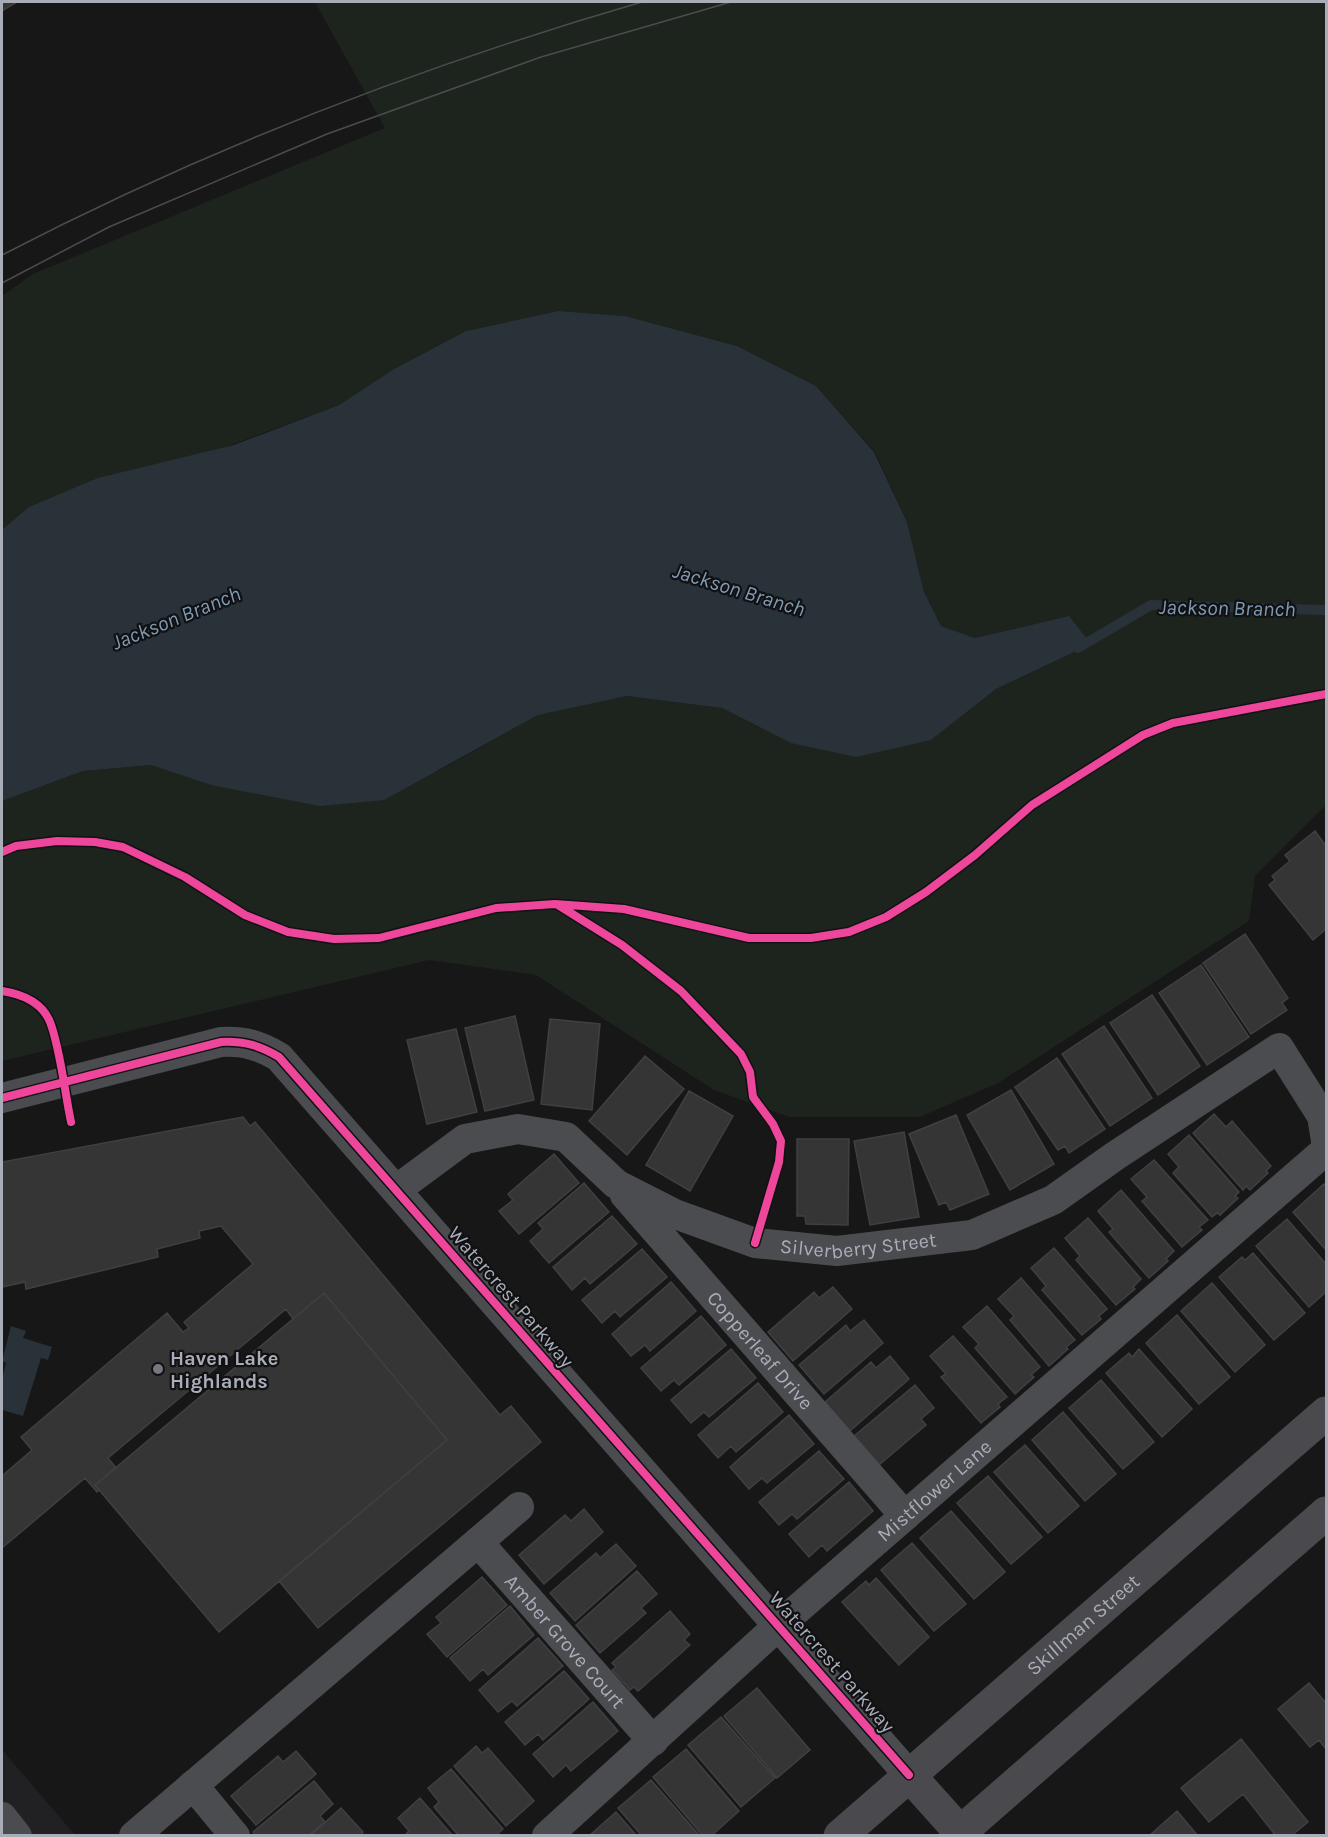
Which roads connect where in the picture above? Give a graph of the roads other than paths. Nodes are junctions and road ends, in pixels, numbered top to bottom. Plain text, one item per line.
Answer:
1 (2, 1098) edge
2 (1326, 1142) edge
3 (1326, 1150) edge
4 (616, 1184) junction
5 (396, 1190) junction
6 (1326, 1413) edge
7 (519, 1507) dead end
8 (1326, 1514) edge
9 (905, 1516) junction
10 (478, 1542) junction
11 (778, 1626) junction
12 (652, 1741) junction
13 (909, 1775) junction
14 (193, 1785) junction
15 (2, 1817) edge
16 (958, 1834) edge
17 (17, 1836) edge
18 (134, 1836) edge
19 (235, 1836) edge
20 (547, 1836) edge
21 (840, 1836) edge

1 - 5 street, Watercrest Parkway
2 - 4 street, Silverberry Street
3 - 9 street, Mistflower Lane
4 - 5 street, Silverberry Street
4 - 9 street, Copperleaf Drive
5 - 11 street, Watercrest Parkway
6 - 13 main road, Skillman Street
7 - 10 street
8 - 16 main road
9 - 11 street, Mistflower Lane
10 - 12 street, Amber Grove Court
10 - 14 street
11 - 12 street, Mistflower Lane
11 - 13 street, Watercrest Parkway
12 - 20 street, Mistflower Lane
13 - 16 main road
13 - 21 main road, Skillman Street
14 - 18 street
14 - 19 street
15 - 17 street

